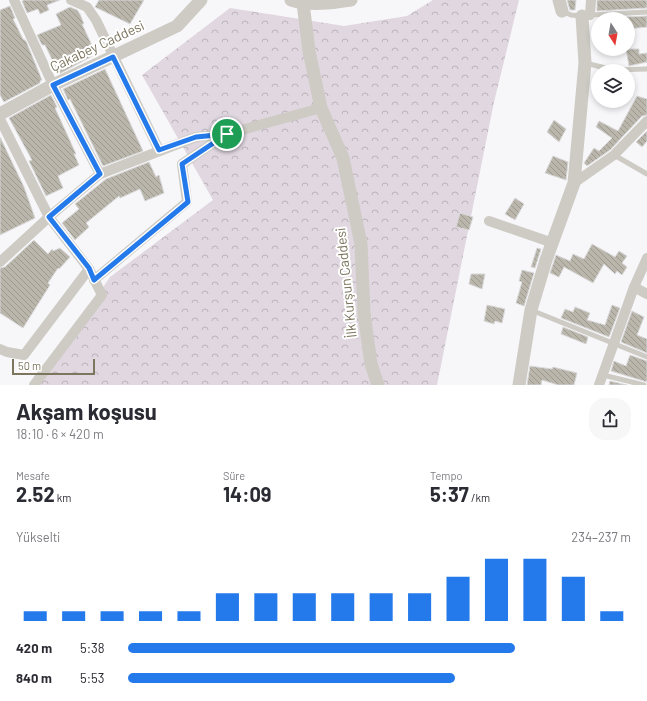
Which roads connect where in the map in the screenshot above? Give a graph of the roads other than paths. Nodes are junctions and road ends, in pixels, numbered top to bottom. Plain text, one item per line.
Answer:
1 (14, 0) edge
2 (71, 0) edge
3 (201, 0) edge
4 (351, 0) edge
5 (591, 0) edge
6 (299, 1) edge
7 (560, 6) edge
8 (647, 12) edge
9 (586, 16) junction
10 (113, 57) junction
11 (585, 63) junction
12 (647, 69) edge
13 (53, 85) junction
14 (321, 108) junction
15 (0, 114) edge
16 (0, 119) edge
17 (647, 121) edge
18 (227, 134) junction
19 (159, 150) junction
20 (614, 155) junction
21 (100, 174) junction
22 (647, 174) edge
23 (574, 183) junction
24 (49, 217) junction
25 (489, 221) dead end
26 (553, 243) junction
27 (647, 258) edge
28 (1, 260) edge
29 (89, 268) junction
30 (94, 280) junction
31 (634, 287) junction
32 (647, 294) edge
33 (531, 310) junction
34 (613, 345) junction
35 (0, 349) edge
36 (647, 357) edge
37 (601, 380) edge
38 (34, 385) edge
39 (378, 385) edge
40 (519, 385) edge
41 (644, 385) edge

1 - 13 street
2 - 10 street
3 - 10 street, Çakabey Caddesi
4 - 6 street
5 - 9 street
6 - 14 street, İlk Kurşun Caddesi
7 - 9 lane
8 - 9 lane
9 - 11 street
10 - 13 street, Çakabey Caddesi
10 - 19 street
11 - 12 lane
11 - 23 street
13 - 15 street, Çakabey Caddesi
13 - 21 street
14 - 18 street
14 - 39 street, İlk Kurşun Caddesi
16 - 24 street
17 - 20 street
18 - 19 street
18 - 30 street
19 - 21 street
20 - 22 lane
20 - 23 street
21 - 24 street
23 - 26 street
24 - 28 street
24 - 29 street
25 - 26 street
26 - 33 street
27 - 31 street
29 - 30 street
29 - 35 street
30 - 38 street
31 - 32 street
31 - 34 street
33 - 34 lane
33 - 40 street
34 - 36 lane
34 - 37 street
37 - 41 lane

